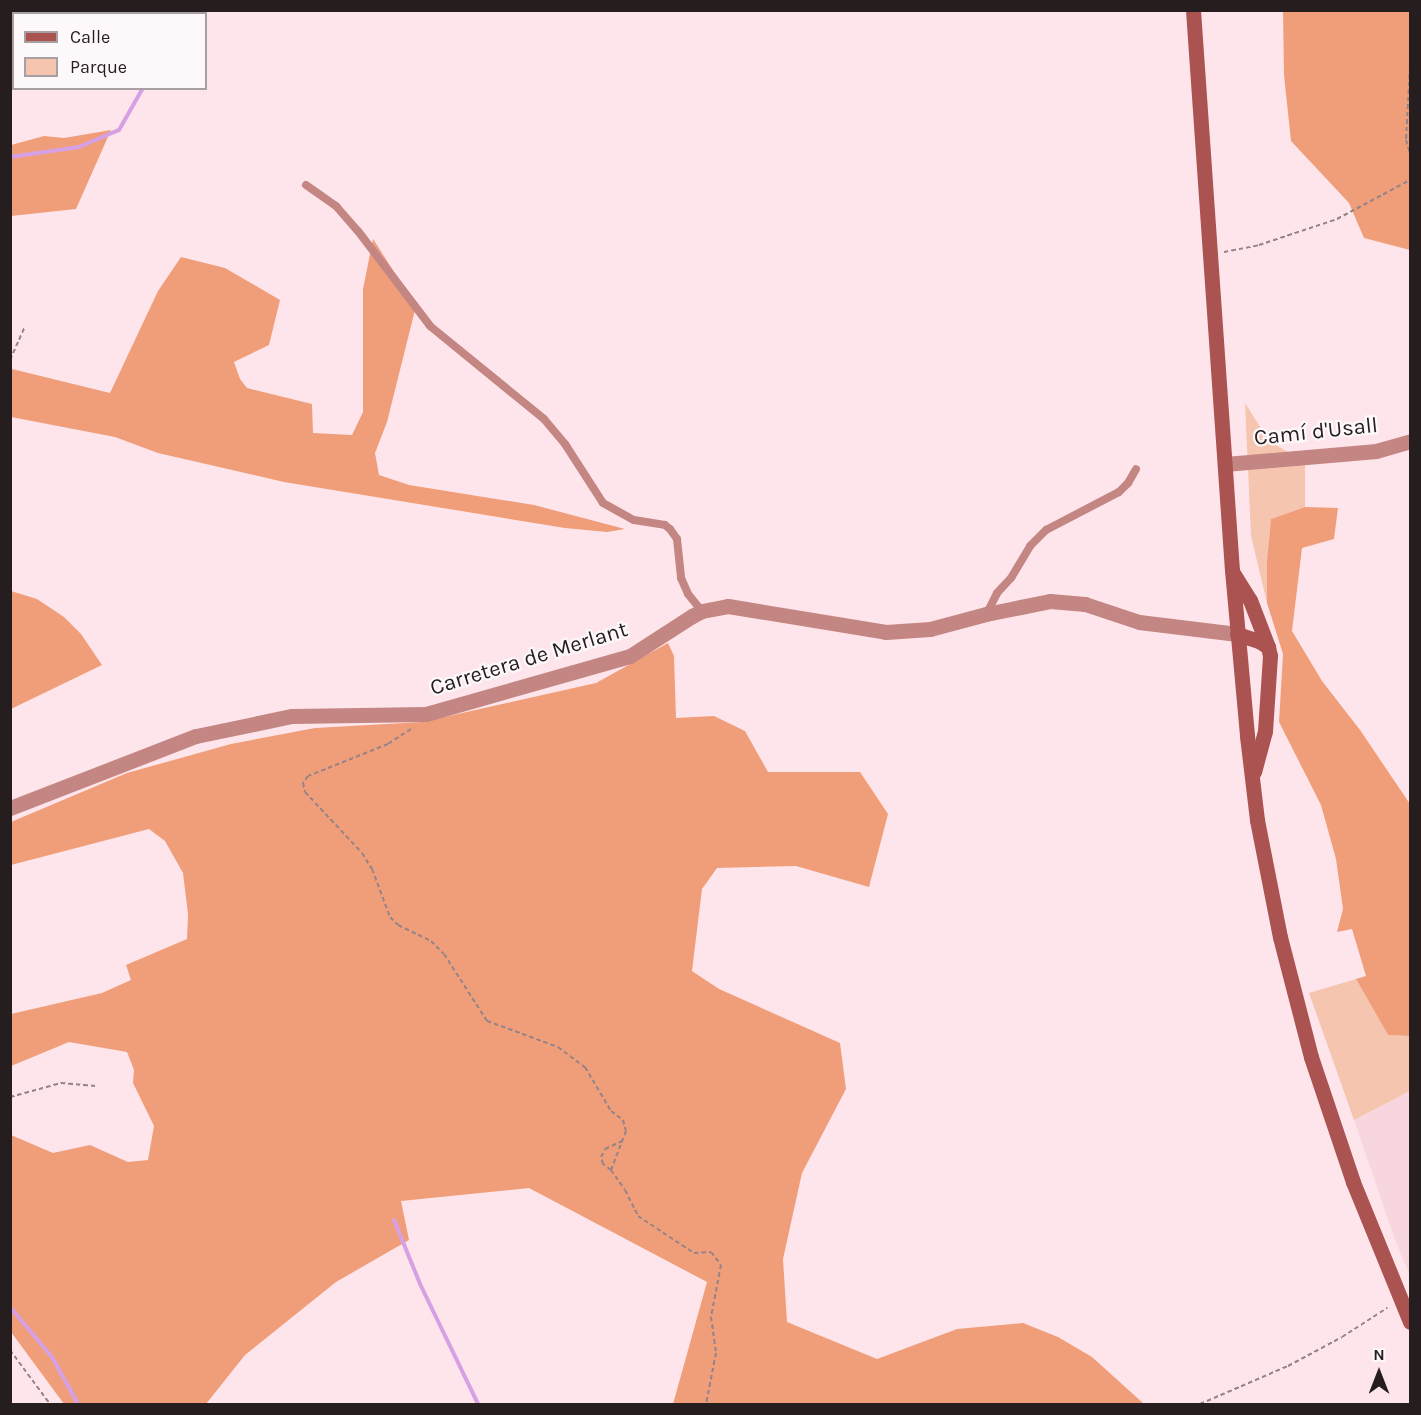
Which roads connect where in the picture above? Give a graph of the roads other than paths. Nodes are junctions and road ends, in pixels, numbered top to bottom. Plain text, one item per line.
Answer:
1 (1193, 10) edge
2 (306, 185) dead end
3 (1410, 441) edge
4 (1225, 464) junction
5 (1136, 469) dead end
6 (1232, 570) junction
7 (702, 611) junction
8 (986, 614) junction
9 (1237, 634) junction
10 (1268, 647) junction
11 (1252, 781) junction
12 (10, 808) edge
13 (1410, 1322) edge

1 - 4 main road
2 - 7 lane
3 - 4 street, Camí d'Usall
4 - 6 main road
5 - 8 lane
6 - 9 main road
6 - 10 main road
7 - 8 street, Carretera de Merlant
7 - 12 street, Carretera de Merlant
8 - 9 street, Carretera de Merlant
9 - 10 main road
9 - 11 main road
10 - 11 main road
11 - 13 main road

